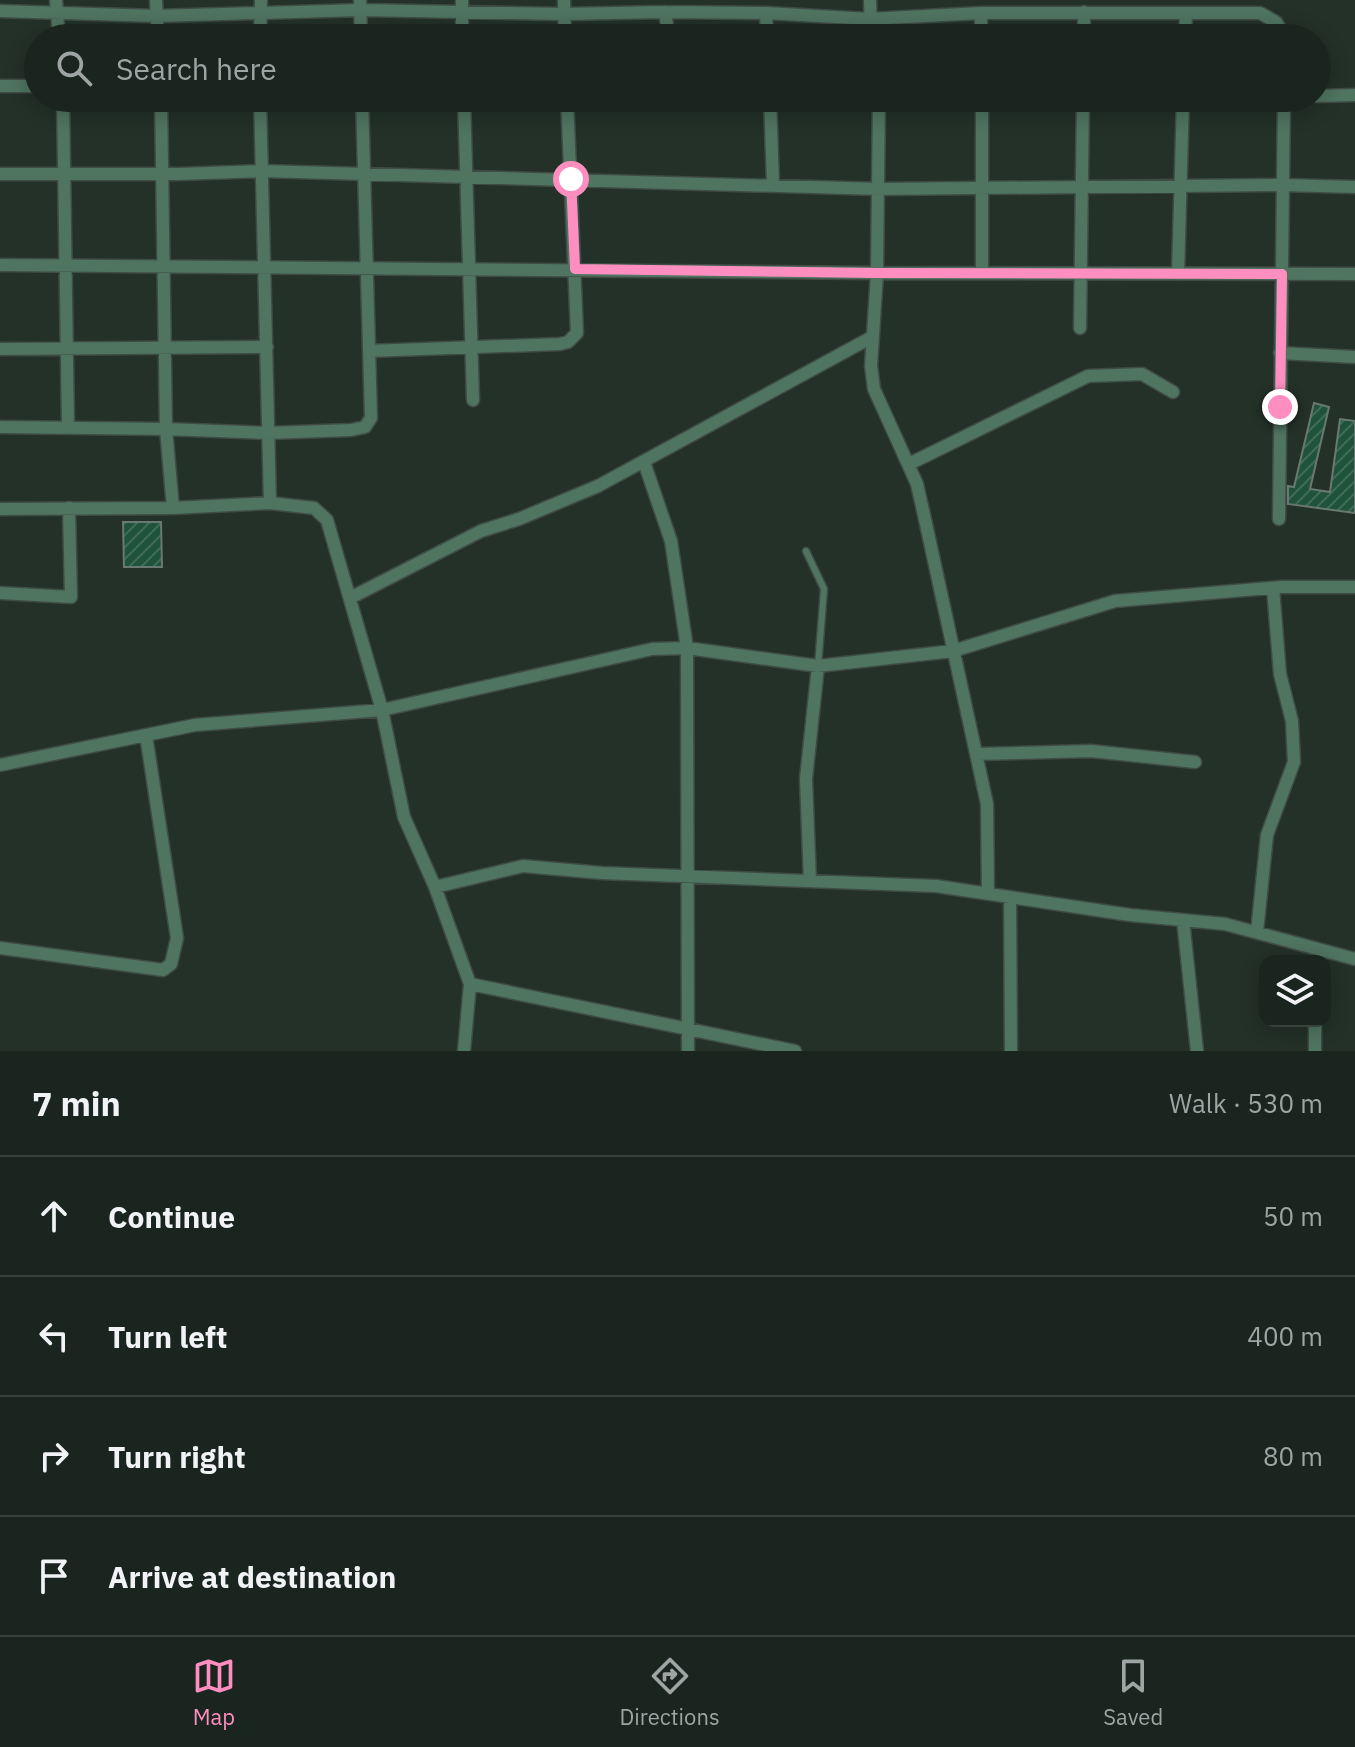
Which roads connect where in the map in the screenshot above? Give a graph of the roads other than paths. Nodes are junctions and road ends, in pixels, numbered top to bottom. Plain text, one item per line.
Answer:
1 (156, 0) edge
2 (870, 0) edge
3 (360, 5) edge
4 (57, 6) edge
5 (462, 6) edge
6 (261, 7) edge
7 (564, 7) edge
8 (0, 11) edge
9 (665, 12) junction
10 (1084, 12) junction
11 (766, 13) junction
12 (981, 13) junction
13 (1186, 14) junction
14 (157, 16) junction
15 (869, 19) junction
16 (157, 24) edge
17 (667, 24) edge
18 (766, 24) edge
19 (870, 24) edge
20 (981, 24) edge
21 (1084, 24) edge
22 (1186, 24) edge
23 (1277, 24) edge
24 (0, 86) edge
25 (24, 86) edge
26 (1355, 95) edge
27 (1331, 96) edge
28 (63, 112) edge
29 (161, 112) edge
30 (260, 112) edge
31 (362, 112) edge
32 (464, 112) edge
33 (568, 112) edge
34 (770, 112) edge
35 (879, 112) edge
36 (982, 112) edge
37 (1083, 112) edge
38 (1183, 112) edge
39 (1284, 112) edge
40 (262, 171) junction
41 (0, 174) edge
42 (64, 174) junction
43 (162, 174) junction
44 (363, 174) junction
45 (465, 177) junction
46 (571, 179) junction
47 (773, 184) junction
48 (1282, 185) junction
49 (984, 186) junction
50 (1082, 186) junction
51 (1181, 186) junction
52 (1355, 187) edge
53 (879, 189) junction
54 (0, 265) edge
55 (66, 265) junction
56 (164, 266) junction
57 (265, 267) junction
58 (367, 268) junction
59 (467, 268) junction
60 (575, 269) junction
61 (877, 273) junction
62 (982, 273) junction
63 (1081, 274) junction
64 (1178, 274) junction
65 (1282, 274) junction
66 (1355, 274) edge
67 (1080, 328) dead end
68 (872, 337) junction
69 (267, 347) junction
70 (67, 348) junction
71 (165, 348) junction
72 (0, 349) edge
73 (471, 349) junction
74 (369, 351) junction
75 (1280, 353) junction
76 (1355, 357) edge
77 (1173, 392) dead end
78 (473, 400) dead end
79 (68, 426) junction
80 (0, 427) edge
81 (166, 429) junction
82 (268, 433) junction
83 (644, 462) junction
84 (909, 464) junction
85 (270, 503) junction
86 (69, 508) junction
87 (173, 508) junction
88 (0, 509) edge
89 (1279, 519) dead end
90 (806, 551) dead end
91 (1355, 587) edge
92 (1273, 588) junction
93 (0, 593) edge
94 (350, 598) junction
95 (687, 648) junction
96 (953, 651) junction
97 (818, 666) junction
98 (382, 710) junction
99 (146, 735) junction
100 (977, 754) junction
101 (1195, 762) dead end
102 (0, 765) edge
103 (689, 876) junction
104 (810, 881) junction
105 (435, 887) junction
106 (988, 894) junction
107 (1010, 897) junction
108 (1183, 920) junction
109 (1257, 932) junction
110 (1314, 947) junction
111 (0, 948) edge
112 (1315, 955) edge
113 (1355, 959) edge
114 (470, 984) junction
115 (1315, 1027) edge
116 (689, 1029) junction
117 (464, 1051) edge
118 (688, 1051) edge
119 (795, 1051) edge
120 (1011, 1051) edge
121 (1197, 1051) edge
122 (1315, 1051) edge

1 - 14 street
2 - 15 street
3 - 5 street
3 - 6 street
4 - 8 street
4 - 14 street
5 - 7 street
6 - 14 street
7 - 9 street
9 - 11 street
9 - 17 street
10 - 12 street
10 - 13 street
10 - 21 street
11 - 15 street
11 - 18 street
12 - 15 street
12 - 20 street
13 - 22 street
13 - 23 street
14 - 16 street
15 - 19 street
24 - 25 street
26 - 27 street
28 - 42 street
29 - 43 street
30 - 40 street
31 - 44 street
32 - 45 street
33 - 46 street
34 - 47 street
35 - 53 street
36 - 49 street
37 - 50 street
38 - 51 street
39 - 48 street
40 - 43 street
40 - 44 street
40 - 57 street
41 - 42 street
42 - 43 street
42 - 55 street
43 - 56 street
44 - 45 street
44 - 58 street
45 - 46 street
45 - 59 street
46 - 47 street
46 - 60 street
47 - 53 street
48 - 51 street
48 - 52 street
48 - 65 street
49 - 50 street
49 - 53 street
49 - 62 street
50 - 51 street
50 - 63 street
51 - 64 street
53 - 61 street
54 - 55 street
55 - 56 street
55 - 70 street
56 - 57 street
56 - 71 street
57 - 58 street
57 - 69 street
58 - 59 street
58 - 74 street
59 - 60 street
59 - 73 street
60 - 61 street
60 - 73 street
61 - 62 street
61 - 68 street
62 - 63 street
63 - 64 street
63 - 67 street
64 - 65 street
65 - 66 street
65 - 75 street
68 - 83 street
68 - 84 street
69 - 71 street
69 - 82 street
70 - 71 street
70 - 72 street
70 - 79 street
71 - 81 street
73 - 74 street
73 - 78 street
74 - 82 street
75 - 76 street
75 - 89 street
77 - 84 street
79 - 80 street
79 - 81 street
81 - 82 street
81 - 87 street
82 - 85 street
83 - 94 street
83 - 95 street
84 - 96 street
85 - 87 street
85 - 94 street
86 - 87 street
86 - 88 street
86 - 93 street
90 - 97 lane
91 - 92 street
92 - 96 street
92 - 109 street
94 - 98 street
95 - 97 street
95 - 98 street
95 - 103 street
96 - 97 street
96 - 100 street
97 - 104 street
98 - 99 street
98 - 105 street
99 - 102 street
99 - 111 street
100 - 101 street
100 - 106 street
103 - 104 street
103 - 105 street
103 - 116 street
104 - 106 street
105 - 114 street
106 - 107 street
107 - 108 street
107 - 120 street
108 - 109 street
108 - 121 street
109 - 110 street
110 - 112 street
110 - 113 street
114 - 116 street
114 - 117 street
115 - 122 street
116 - 118 street
116 - 119 street

